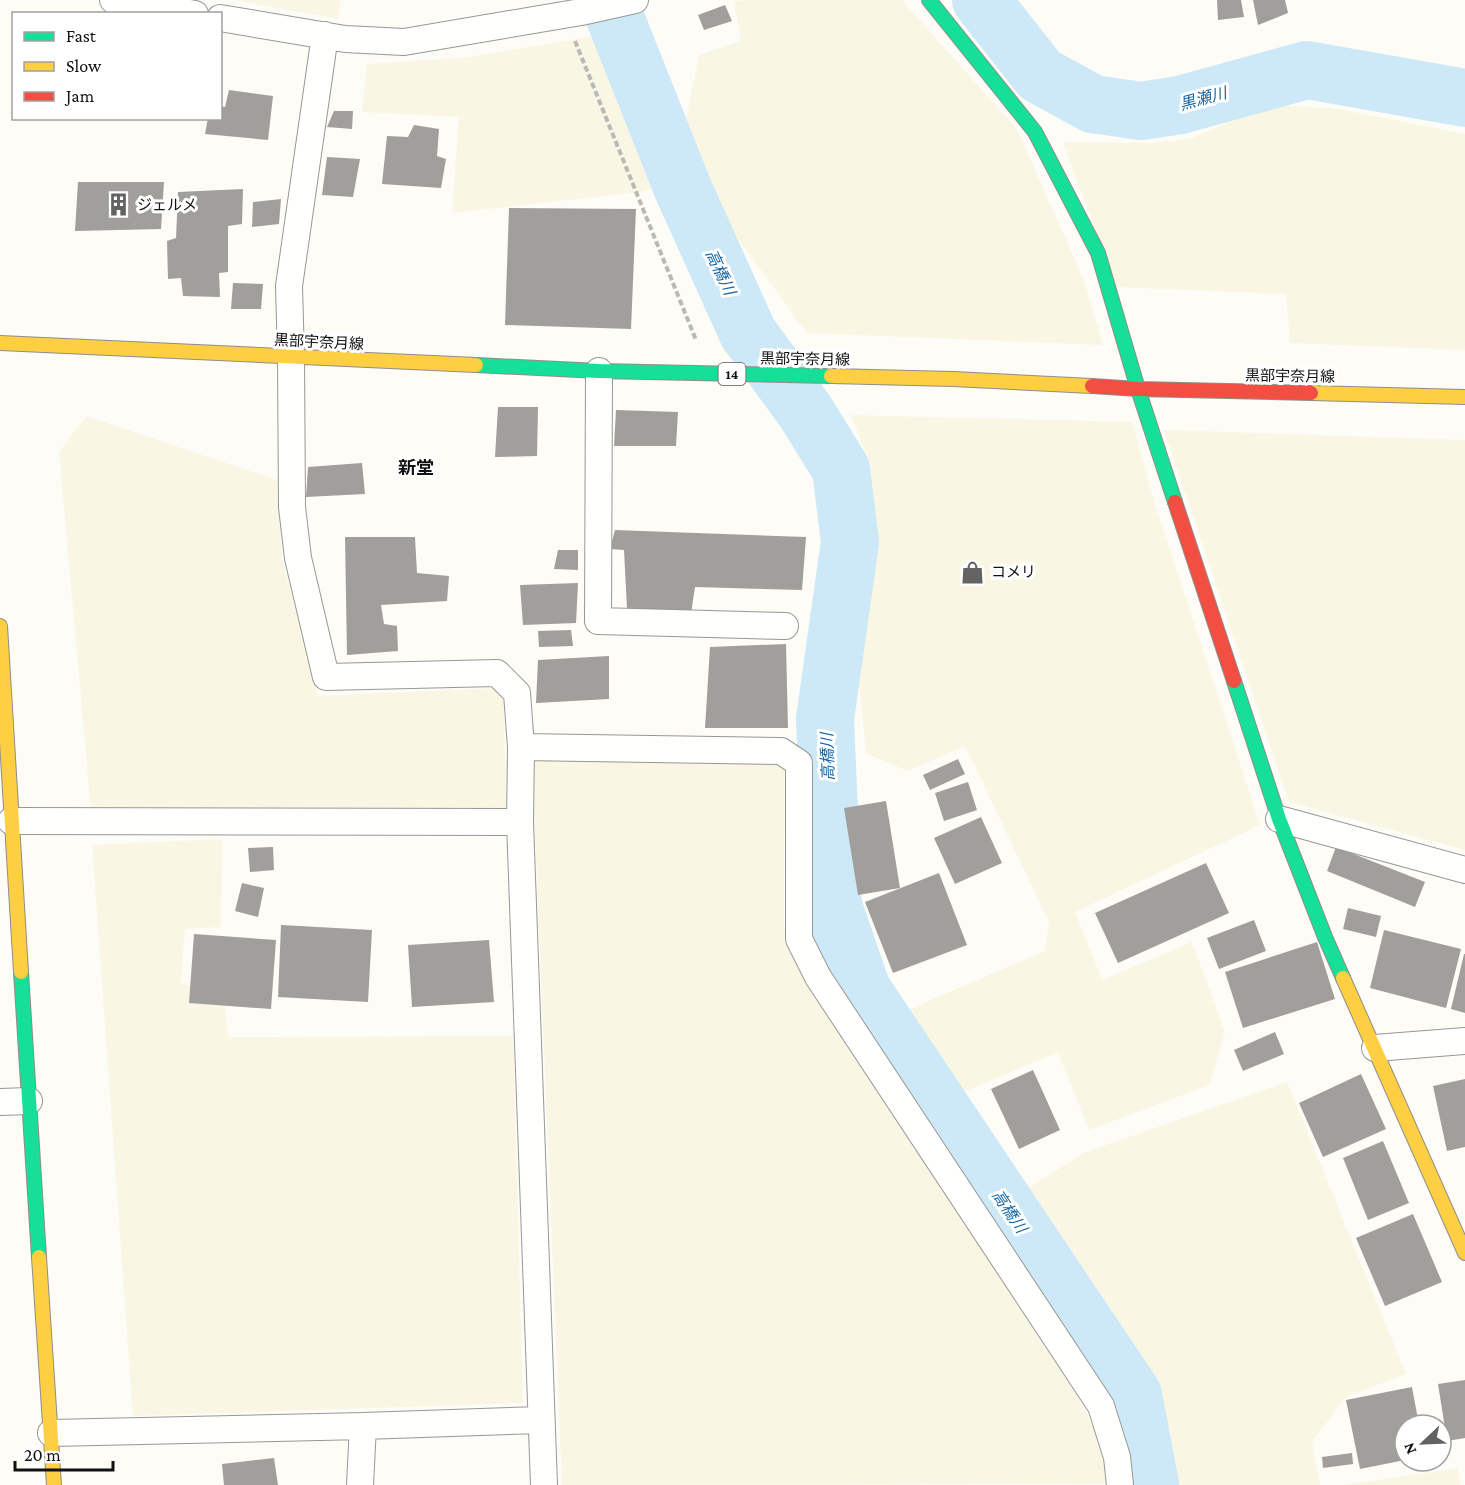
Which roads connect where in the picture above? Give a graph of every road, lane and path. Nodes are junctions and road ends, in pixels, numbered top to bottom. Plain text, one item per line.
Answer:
1 (112, 0) edge
2 (634, 0) edge
3 (929, 0) edge
4 (183, 12) edge
5 (573, 14) junction
6 (222, 18) edge
7 (325, 35) junction
8 (0, 343) edge
9 (291, 357) junction
10 (599, 371) junction
11 (710, 374) junction
12 (1138, 388) junction
13 (1465, 397) edge
14 (0, 626) edge
15 (786, 626) dead end
16 (521, 747) junction
17 (1279, 819) junction
18 (11, 821) junction
19 (520, 822) junction
20 (1465, 870) edge
21 (1465, 1041) edge
22 (1375, 1048) junction
23 (29, 1101) junction
24 (0, 1102) edge
25 (1465, 1253) edge
26 (542, 1420) junction
27 (363, 1426) junction
28 (51, 1433) junction
29 (54, 1485) edge
30 (360, 1485) edge
31 (544, 1485) edge
32 (1120, 1485) edge

1 - 4 street
2 - 5 street
3 - 12 street
5 - 7 street
5 - 11 path
6 - 7 street
7 - 9 street
8 - 9 street, 黒部宇奈月線 / 14
9 - 10 street, 黒部宇奈月線 / 14
9 - 16 street
10 - 11 street, 黒部宇奈月線 / 14
10 - 15 street
11 - 12 street, 黒部宇奈月線 / 14
12 - 13 street, 黒部宇奈月線 / 14
12 - 17 street
14 - 18 street
16 - 19 street
16 - 32 street
17 - 20 street
17 - 22 street
18 - 19 street
18 - 23 street
19 - 26 street
21 - 22 street
22 - 25 street
23 - 24 street
23 - 28 street
26 - 27 street
26 - 31 street
27 - 28 street
27 - 30 street
28 - 29 street

